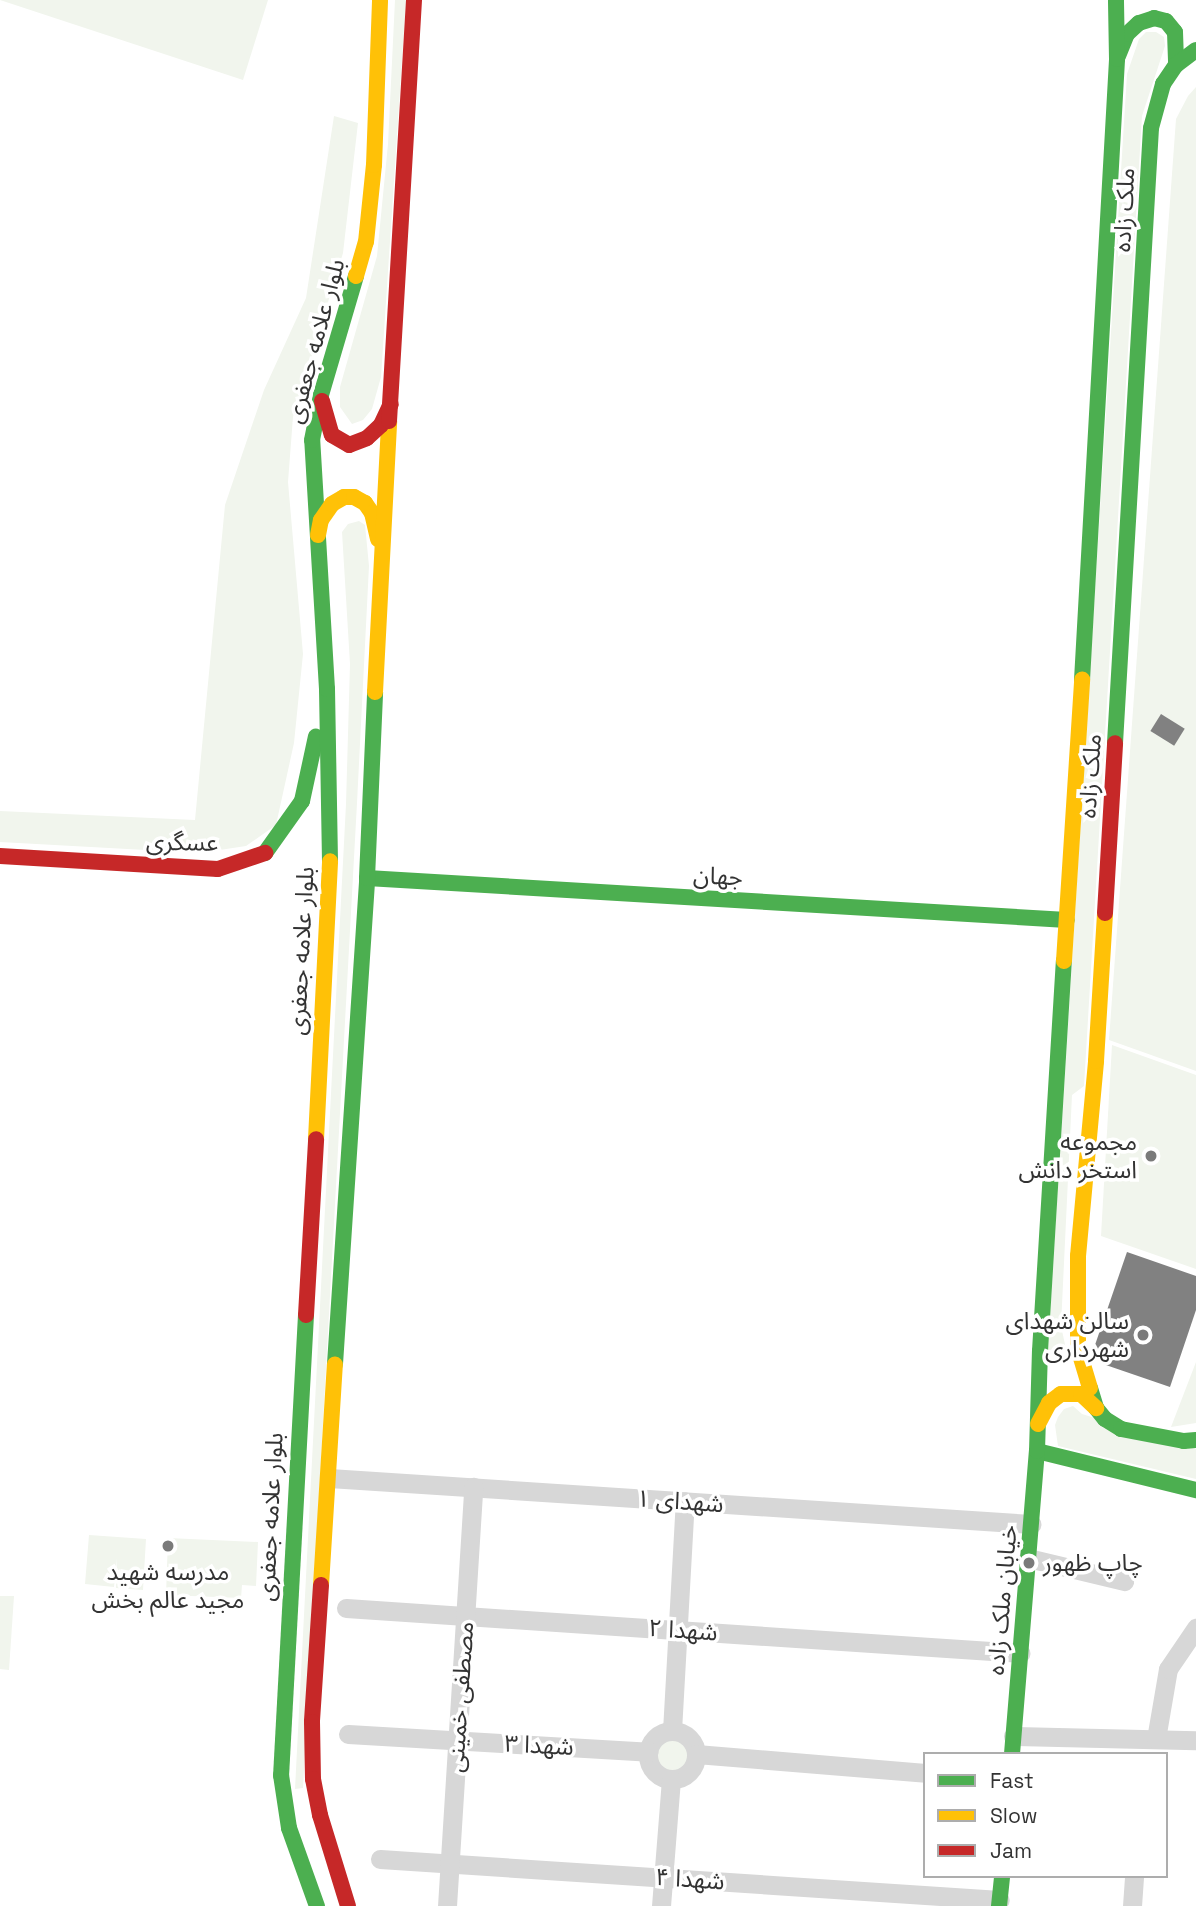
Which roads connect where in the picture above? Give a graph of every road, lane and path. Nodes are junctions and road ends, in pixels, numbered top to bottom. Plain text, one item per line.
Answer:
1 (380, 0) edge
2 (414, 0) edge
3 (1116, 0) edge
4 (1196, 50) edge
5 (1117, 59) junction
6 (1176, 65) junction
7 (321, 395) junction
8 (391, 402) junction
9 (317, 539) junction
10 (381, 548) junction
11 (327, 688) junction
12 (0, 856) edge
13 (367, 878) junction
14 (1067, 920) junction
15 (1040, 1351) junction
16 (1068, 1355) junction
17 (1096, 1408) junction
18 (1038, 1424) junction
19 (1196, 1440) edge
20 (1037, 1451) junction
21 (329, 1478) junction
22 (473, 1487) junction
23 (1196, 1490) edge
24 (685, 1501) junction
25 (1031, 1524) junction
26 (1028, 1558) junction
27 (1124, 1581) dead end
28 (346, 1608) dead end
29 (465, 1616) junction
30 (1196, 1628) edge
31 (678, 1630) junction
32 (1020, 1653) junction
33 (672, 1731) junction
34 (348, 1734) dead end
35 (1196, 1740) edge
36 (457, 1741) junction
37 (1143, 1744) edge
38 (1013, 1745) edge
39 (648, 1752) junction
40 (696, 1754) junction
41 (923, 1773) edge
42 (671, 1779) junction
43 (380, 1859) dead end
44 (450, 1864) junction
45 (664, 1878) junction
46 (1002, 1878) edge
47 (1134, 1878) edge
48 (1000, 1903) edge
49 (317, 1906) edge
50 (348, 1906) edge
51 (447, 1906) edge
52 (662, 1906) edge
53 (1132, 1906) edge

1 - 7 main road, بلوار علامه جعفری
2 - 8 main road
3 - 5 main road, ملک زاده
4 - 6 main road, ملک زاده
5 - 6 main road
5 - 14 main road, ملک زاده
6 - 16 main road, ملک زاده
7 - 8 main road
7 - 9 main road, بلوار علامه جعفری
8 - 10 main road
9 - 10 main road
9 - 11 main road, بلوار علامه جعفری
10 - 13 main road
11 - 12 main road, عسگری
11 - 49 main road, بلوار علامه جعفری
13 - 14 main road, جهان
13 - 21 main road
14 - 15 main road, ملک زاده
15 - 16 main road
15 - 18 main road, ملک زاده
16 - 17 main road, ملک زاده
17 - 18 main road
17 - 19 main road
18 - 20 main road, ملک زاده
20 - 23 main road
20 - 25 main road, خیابان ملک زاده
21 - 22 street, شهدای ۱
21 - 50 main road
22 - 24 street, شهدای ۱
22 - 29 street, مصطفی خمینی
24 - 25 street, شهدای ۱
24 - 31 street
25 - 26 main road, خیابان ملک زاده
26 - 27 street
26 - 32 main road, خیابان ملک زاده
28 - 29 street, شهدا ۲
29 - 31 street, شهدا ۲
29 - 36 street, مصطفی خمینی
30 - 37 street
31 - 32 street, شهدا ۲
31 - 33 street
32 - 38 main road, خیابان ملک زاده
33 - 39 street
33 - 40 street
34 - 36 street, شهدا ۳
35 - 37 street
36 - 39 street, شهدا ۳
36 - 44 street, مصطفی خمینی
37 - 38 street
39 - 42 street
40 - 41 street
40 - 42 street
42 - 45 street
43 - 44 street, شهدا ۴
44 - 45 street, شهدا ۴
44 - 51 street, مصطفی خمینی
45 - 48 street, شهدا ۴
45 - 52 street
46 - 48 main road
47 - 53 street

